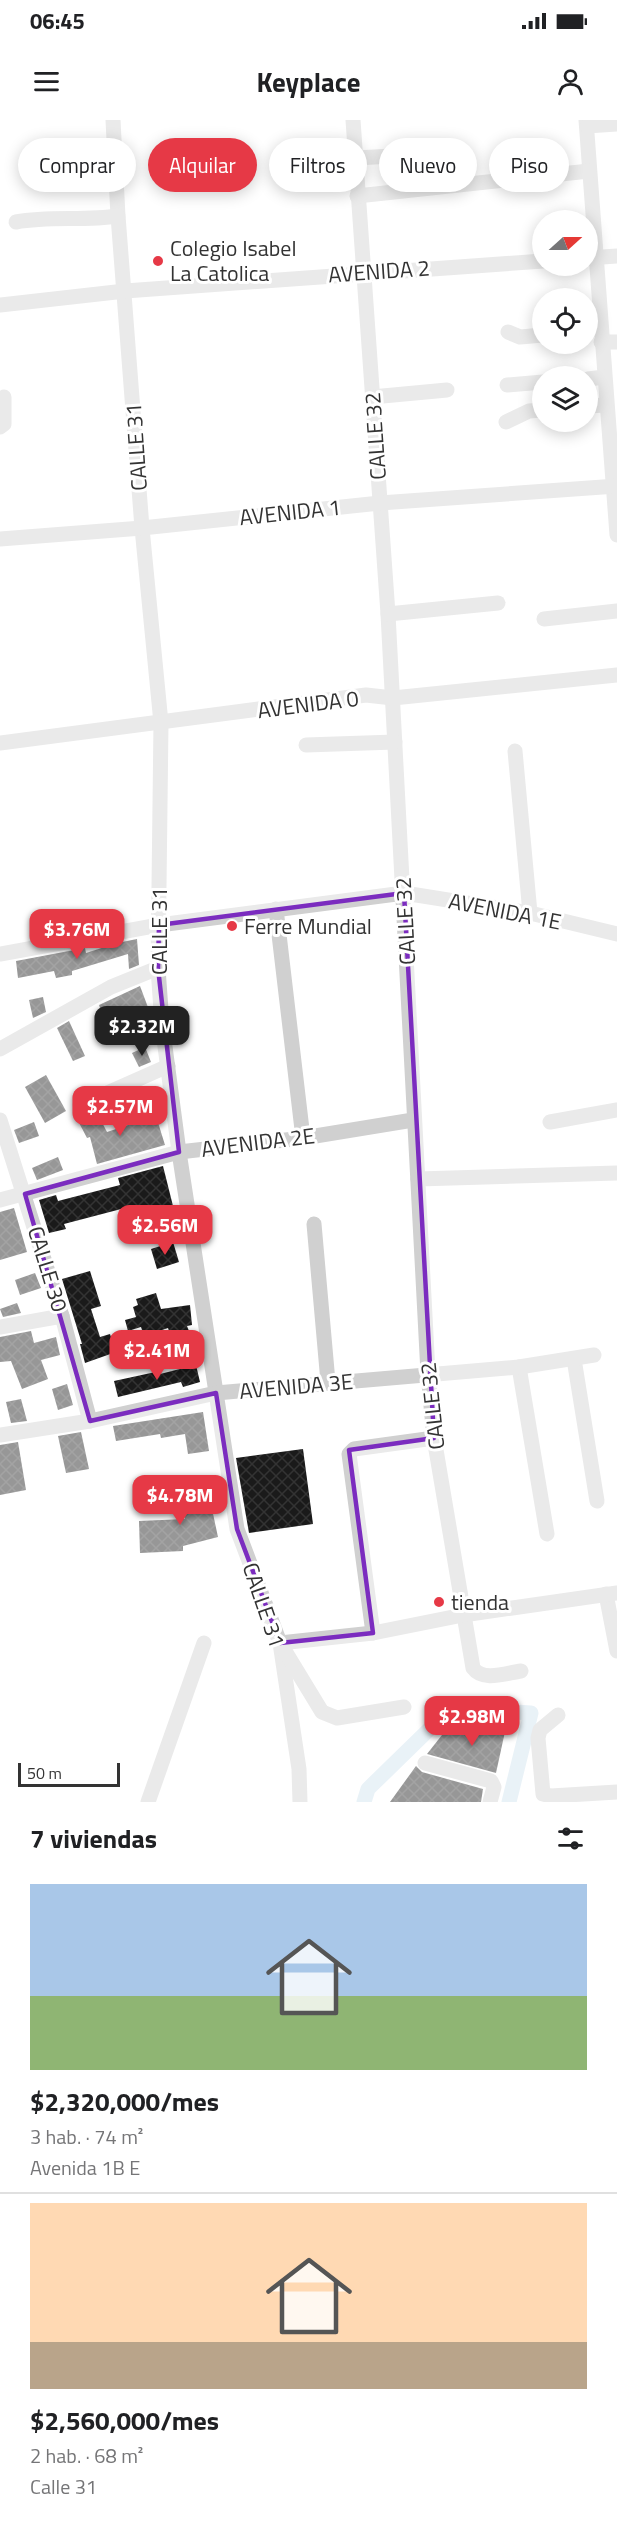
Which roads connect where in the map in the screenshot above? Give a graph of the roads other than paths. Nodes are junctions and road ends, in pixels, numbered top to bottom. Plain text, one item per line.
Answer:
1 (112, 120) edge
2 (352, 120) edge
3 (586, 123) edge
4 (617, 124) edge
5 (354, 138) edge
6 (589, 171) junction
7 (357, 192) edge
8 (357, 196) junction
9 (590, 210) edge
10 (117, 216) junction
11 (16, 222) dead end
12 (617, 256) edge
13 (598, 258) edge
14 (532, 262) edge
15 (363, 272) junction
16 (594, 276) edge
17 (125, 291) junction
18 (0, 305) edge
19 (508, 332) dead end
20 (532, 336) edge
21 (602, 336) edge
22 (604, 377) junction
23 (598, 378) edge
24 (532, 383) edge
25 (507, 385) dead end
26 (447, 390) dead end
27 (4, 397) dead end
28 (372, 397) junction
29 (598, 405) edge
30 (606, 405) junction
31 (532, 411) edge
32 (506, 422) dead end
33 (612, 426) edge
34 (0, 427) edge
35 (615, 486) edge
36 (380, 502) junction
37 (142, 528) junction
38 (617, 535) edge
39 (0, 539) edge
40 (498, 603) dead end
41 (617, 611) edge
42 (388, 614) junction
43 (544, 619) dead end
44 (617, 675) edge
45 (393, 698) junction
46 (161, 723) junction
47 (395, 742) junction
48 (0, 743) edge
49 (306, 745) dead end
50 (515, 751) dead end
51 (404, 893) junction
52 (276, 909) junction
53 (530, 913) junction
54 (159, 925) junction
55 (617, 934) edge
56 (0, 954) edge
57 (158, 968) junction
58 (0, 1049) edge
59 (168, 1066) junction
60 (80, 1105) dead end
61 (617, 1110) edge
62 (0, 1120) edge
63 (413, 1120) junction
64 (550, 1122) dead end
65 (303, 1138) junction
66 (179, 1152) junction
67 (617, 1173) edge
68 (418, 1179) junction
69 (25, 1194) junction
70 (0, 1200) edge
71 (314, 1224) dead end
72 (62, 1316) junction
73 (0, 1327) edge
74 (594, 1355) dead end
75 (574, 1359) junction
76 (519, 1367) junction
77 (428, 1373) junction
78 (328, 1382) junction
79 (216, 1393) junction
80 (90, 1421) junction
81 (0, 1435) edge
82 (434, 1438) junction
83 (597, 1501) dead end
84 (547, 1534) dead end
85 (612, 1593) edge
86 (463, 1615) junction
87 (373, 1633) junction
88 (204, 1643) dead end
89 (280, 1643) junction
90 (617, 1651) edge
91 (521, 1671) dead end
92 (404, 1707) dead end
93 (558, 1715) dead end
94 (425, 1763) dead end
95 (617, 1792) edge
96 (148, 1802) edge
97 (300, 1802) edge
98 (490, 1802) edge

1 - 10 street, CALLE 31
2 - 5 street, CALLE 32
3 - 4 street
3 - 6 street
6 - 8 street
6 - 9 street
7 - 8 street, CALLE 32
8 - 15 street, CALLE 32
10 - 11 street
10 - 17 street, CALLE 31
12 - 13 street
14 - 15 street, AVENIDA 2
15 - 17 street, AVENIDA 2
15 - 28 street, CALLE 32
16 - 21 street
17 - 18 street, AVENIDA 2
17 - 37 street, CALLE 31
19 - 20 street
21 - 22 street
22 - 23 street
22 - 30 street
24 - 25 street
26 - 28 street
27 - 34 street
28 - 36 street, CALLE 32
29 - 30 street
30 - 33 street
31 - 32 street
33 - 35 street
35 - 36 street, AVENIDA 1
35 - 38 street
36 - 37 street, AVENIDA 1
36 - 42 street, CALLE 32
37 - 39 street, AVENIDA 1
37 - 46 street, CALLE 31
40 - 42 street
41 - 43 street
42 - 45 street, CALLE 32
44 - 45 street, AVENIDA 0
45 - 46 street, AVENIDA 0
45 - 47 street, CALLE 32
46 - 48 street, AVENIDA 0
46 - 54 street, CALLE 31
47 - 49 street
47 - 51 street, CALLE 32
50 - 53 street
51 - 52 street, AVENIDA 1E
51 - 53 street, AVENIDA 1E
51 - 63 street, CALLE 32
52 - 54 street, AVENIDA 1E
52 - 65 street
53 - 55 street, AVENIDA 1E
54 - 56 street, AVENIDA 1E
54 - 57 street, CALLE 31
57 - 58 street
57 - 59 street, CALLE 31
59 - 60 street
59 - 66 street, CALLE 31
61 - 64 street
62 - 69 street, CALLE 30
63 - 65 street, AVENIDA 2E
63 - 68 street, CALLE 32
65 - 66 street, AVENIDA 2E
66 - 69 street, AVENIDA 2E
66 - 79 street, CALLE 31
67 - 68 street
68 - 77 street, CALLE 32
69 - 70 street, AVENIDA 2E
69 - 72 street, CALLE 30
71 - 78 street
72 - 73 street
72 - 80 street, CALLE 30
74 - 75 street, AVENIDA 3E
75 - 76 street, AVENIDA 3E
75 - 83 street
76 - 77 street, AVENIDA 3E
76 - 84 street
77 - 78 street, AVENIDA 3E
77 - 82 street, CALLE 32
78 - 79 street, AVENIDA 3E
79 - 80 street, AVENIDA 3E
79 - 89 street, CALLE 31
80 - 81 street, AVENIDA 3E
82 - 86 street, CALLE 32
82 - 87 street
85 - 86 street
85 - 90 street
86 - 87 street
86 - 91 street, CALLE 32
87 - 89 street
88 - 96 street
89 - 92 street
89 - 97 street, CALLE 31
93 - 95 street
94 - 98 street

